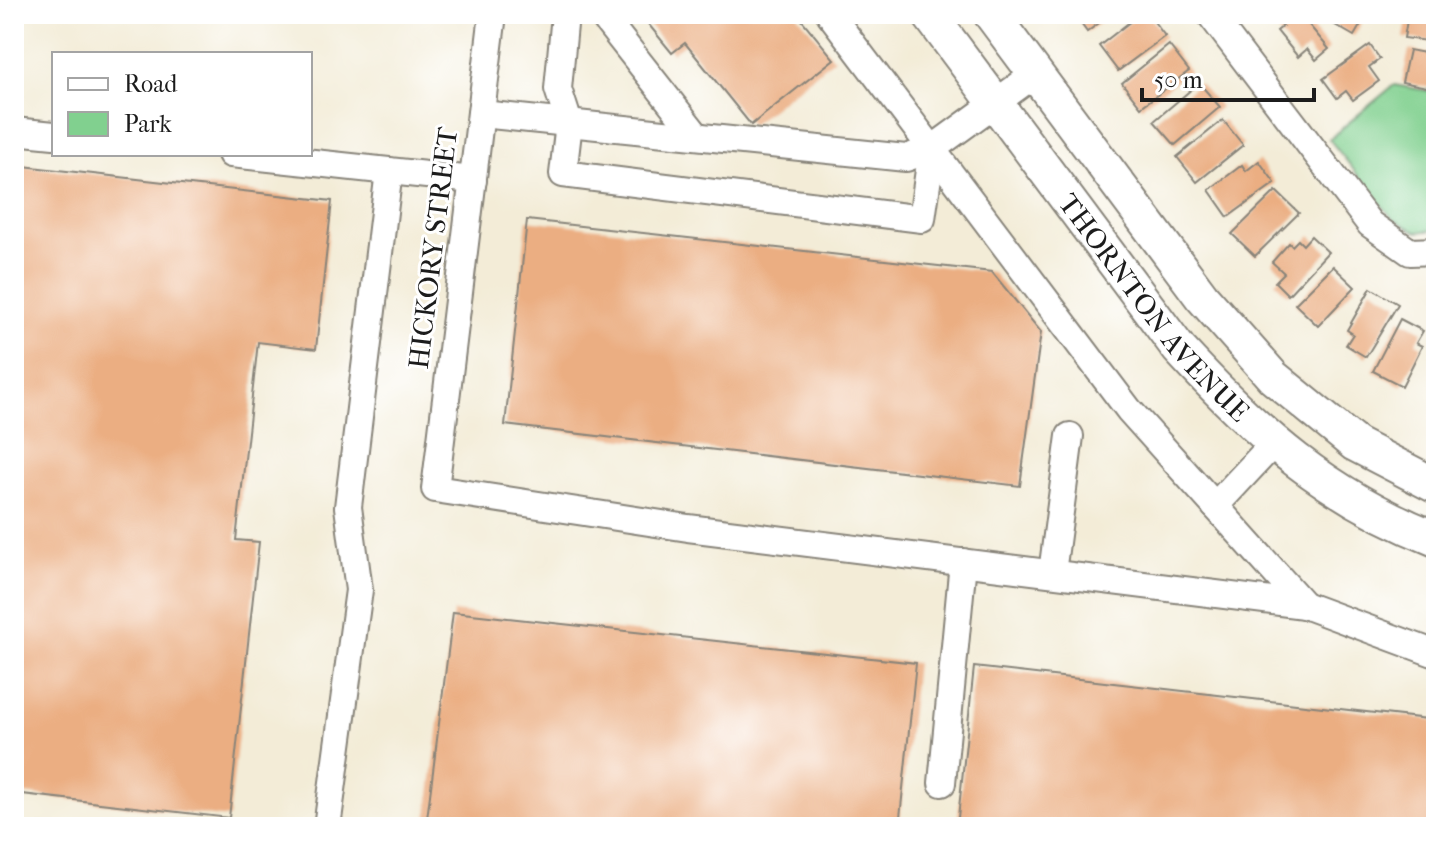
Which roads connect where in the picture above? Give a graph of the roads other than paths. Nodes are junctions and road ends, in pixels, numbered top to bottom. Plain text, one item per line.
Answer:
1 (493, 14) edge
2 (565, 14) edge
3 (601, 14) edge
4 (830, 14) edge
5 (929, 14) edge
6 (991, 14) edge
7 (1210, 14) edge
8 (1035, 74) junction
9 (995, 102) junction
10 (481, 114) junction
11 (569, 123) junction
12 (14, 131) edge
13 (52, 135) edge
14 (697, 136) junction
15 (932, 149) junction
16 (250, 156) edge
17 (389, 171) junction
18 (473, 180) junction
19 (1436, 251) edge
20 (1070, 436) dead end
21 (1273, 444) junction
22 (1436, 486) edge
23 (1215, 506) junction
24 (1436, 539) edge
25 (963, 562) junction
26 (1052, 573) junction
27 (1304, 605) junction
28 (1436, 654) edge
29 (942, 783) dead end
30 (327, 827) edge

1 - 10 street, HICKORY STREET
2 - 11 street
3 - 14 street
4 - 15 street
5 - 9 main road, THORNTON AVENUE
6 - 8 main road, THORNTON AVENUE
7 - 19 street
8 - 9 street
8 - 22 main road, THORNTON AVENUE
9 - 15 street
9 - 21 main road, THORNTON AVENUE
10 - 11 street
10 - 18 street, HICKORY STREET
11 - 14 street
11 - 15 street
12 - 13 street
14 - 15 street
15 - 23 street
16 - 17 street
17 - 18 street
17 - 30 street
18 - 25 street, HICKORY STREET
20 - 26 street
21 - 23 street
21 - 24 main road, THORNTON AVENUE
23 - 27 street
25 - 26 street
25 - 29 street
26 - 27 street
27 - 28 street

